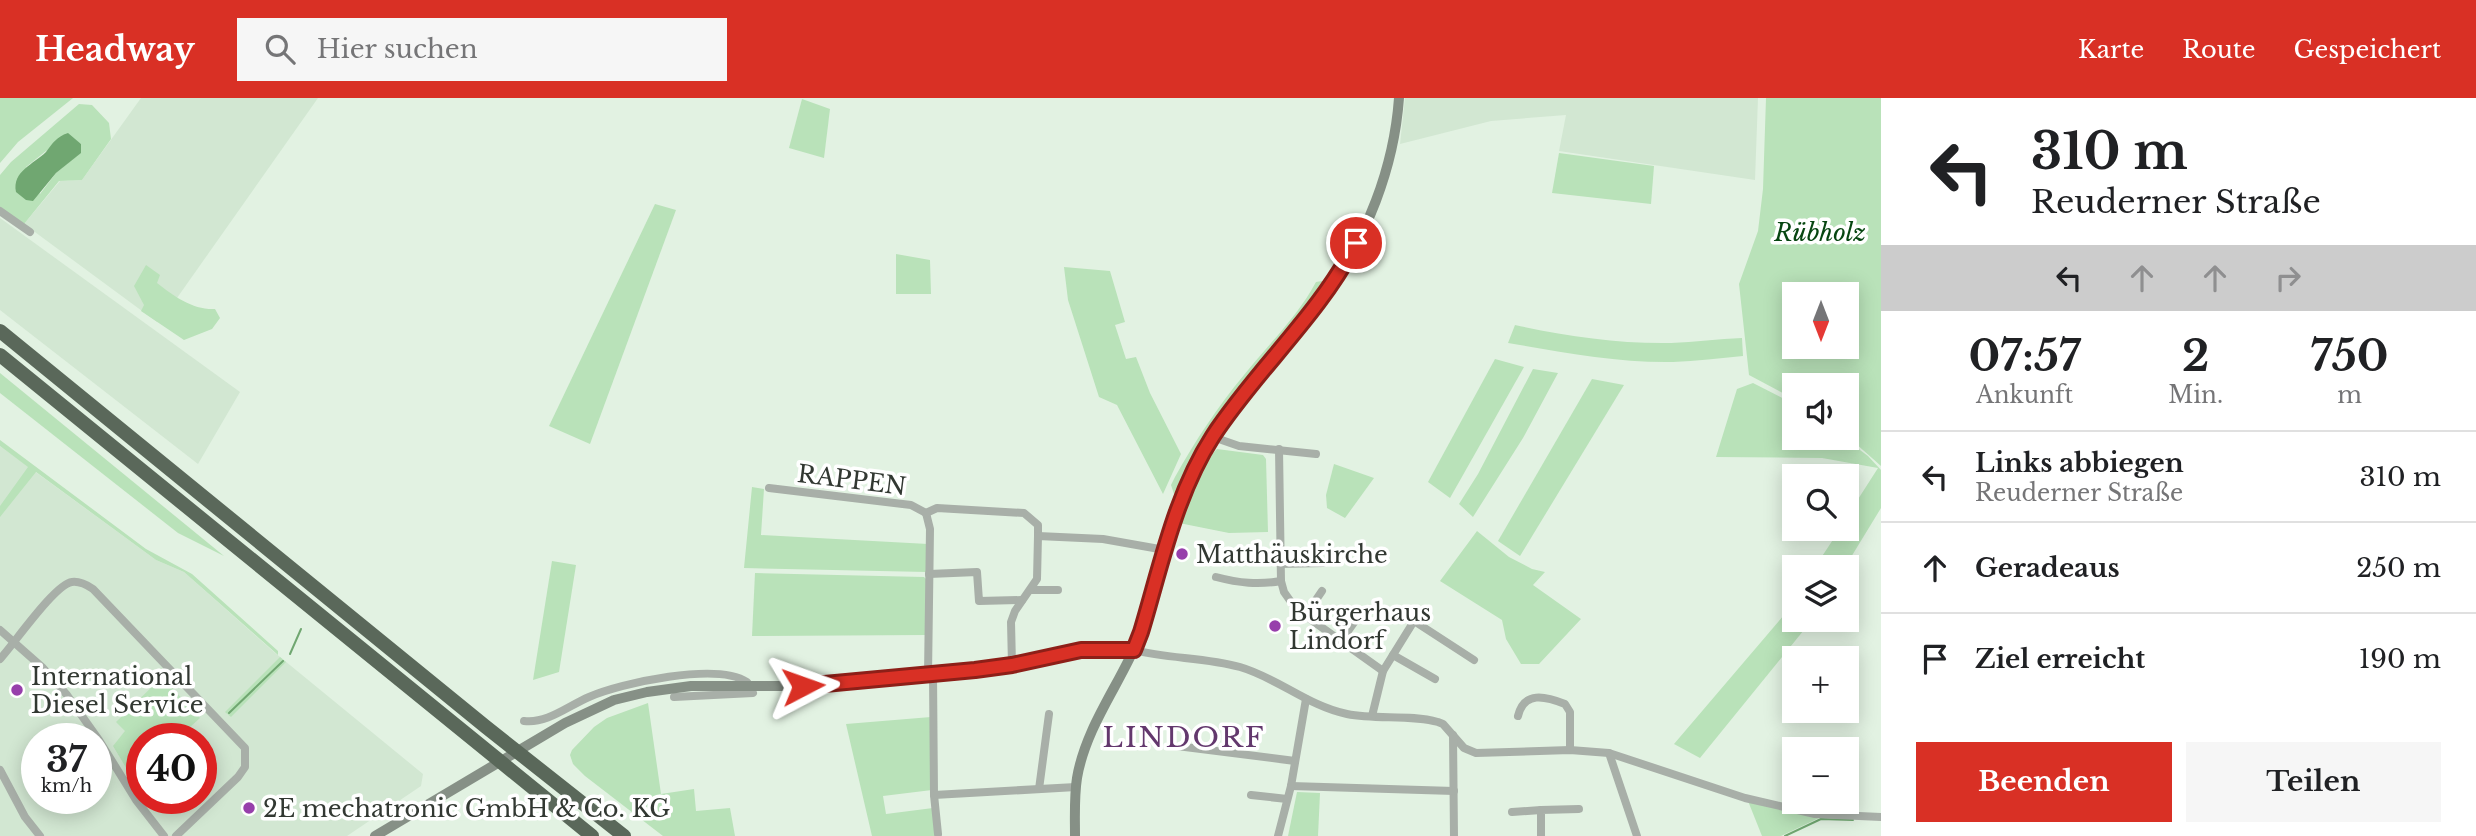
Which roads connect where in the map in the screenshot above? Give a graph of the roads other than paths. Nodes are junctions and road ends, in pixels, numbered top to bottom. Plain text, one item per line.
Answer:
1 (1399, 98) edge
2 (0, 211) edge
3 (30, 232) dead end
4 (0, 331) edge
5 (0, 355) edge
6 (1213, 436) junction
7 (1279, 449) junction
8 (1316, 454) dead end
9 (769, 488) dead end
10 (926, 513) junction
11 (1038, 536) junction
12 (1165, 550) junction
13 (1323, 563) dead end
14 (1280, 564) junction
15 (929, 574) junction
16 (1216, 577) dead end
17 (1281, 581) junction
18 (1031, 590) junction
19 (1058, 590) dead end
20 (1322, 591) dead end
21 (1022, 600) junction
22 (1360, 614) dead end
23 (1305, 615) junction
24 (0, 629) edge
25 (1341, 641) junction
26 (15, 642) junction
27 (1134, 650) junction
28 (1393, 655) junction
29 (0, 659) edge
30 (1474, 660) dead end
31 (1012, 665) junction
32 (1383, 671) junction
33 (931, 675) junction
34 (1435, 679) dead end
35 (751, 687) junction
36 (674, 697) dead end
37 (1306, 699) junction
38 (1049, 714) dead end
39 (1372, 716) junction
40 (1518, 716) dead end
41 (524, 721) dead end
42 (1453, 735) junction
43 (1177, 746) dead end
44 (1570, 750) junction
45 (1609, 753) junction
46 (1295, 761) junction
47 (0, 770) edge
48 (1290, 786) junction
49 (1076, 787) junction
50 (1039, 789) junction
51 (1454, 791) junction
52 (934, 795) junction
53 (1251, 795) dead end
54 (1287, 799) junction
55 (1579, 809) dead end
56 (1541, 810) junction
57 (1512, 812) dead end
58 (1881, 817) edge
59 (938, 834) dead end
60 (40, 836) edge
61 (164, 836) edge
62 (176, 836) edge
63 (375, 836) edge
64 (592, 836) edge
65 (624, 836) edge
66 (1075, 836) edge
67 (1278, 836) edge
68 (1454, 836) edge
69 (1541, 836) edge
70 (1637, 836) edge

1 - 6 street
2 - 3 street
4 - 65 highway
5 - 64 highway
6 - 7 street
6 - 12 street
7 - 8 street
7 - 14 street
9 - 10 street, RAPPEN
10 - 11 street, RAPPEN
10 - 15 street
11 - 12 street
11 - 18 street
12 - 27 street
13 - 14 street
14 - 17 street
15 - 21 street
15 - 33 street
16 - 17 street
17 - 23 street
18 - 19 street
18 - 21 street
20 - 23 street
21 - 31 street
22 - 25 street
23 - 25 street
24 - 26 street
25 - 32 street
26 - 29 street
26 - 61 street
26 - 62 street
27 - 31 street
27 - 37 street
27 - 49 street
28 - 30 street
28 - 32 street
28 - 34 street
31 - 33 street
32 - 39 street
33 - 35 street
33 - 52 street
35 - 36 street
35 - 41 street
35 - 63 street
37 - 39 street
37 - 46 street
38 - 50 street
39 - 42 street
40 - 44 street
42 - 44 street
42 - 51 street
43 - 46 street
44 - 45 street
45 - 58 street
45 - 70 street
46 - 48 street
47 - 60 street
48 - 51 street
48 - 54 street
49 - 50 street
49 - 66 street
50 - 52 street
51 - 68 street
52 - 59 street
53 - 54 street
54 - 67 street
55 - 56 street
56 - 57 street
56 - 69 street

